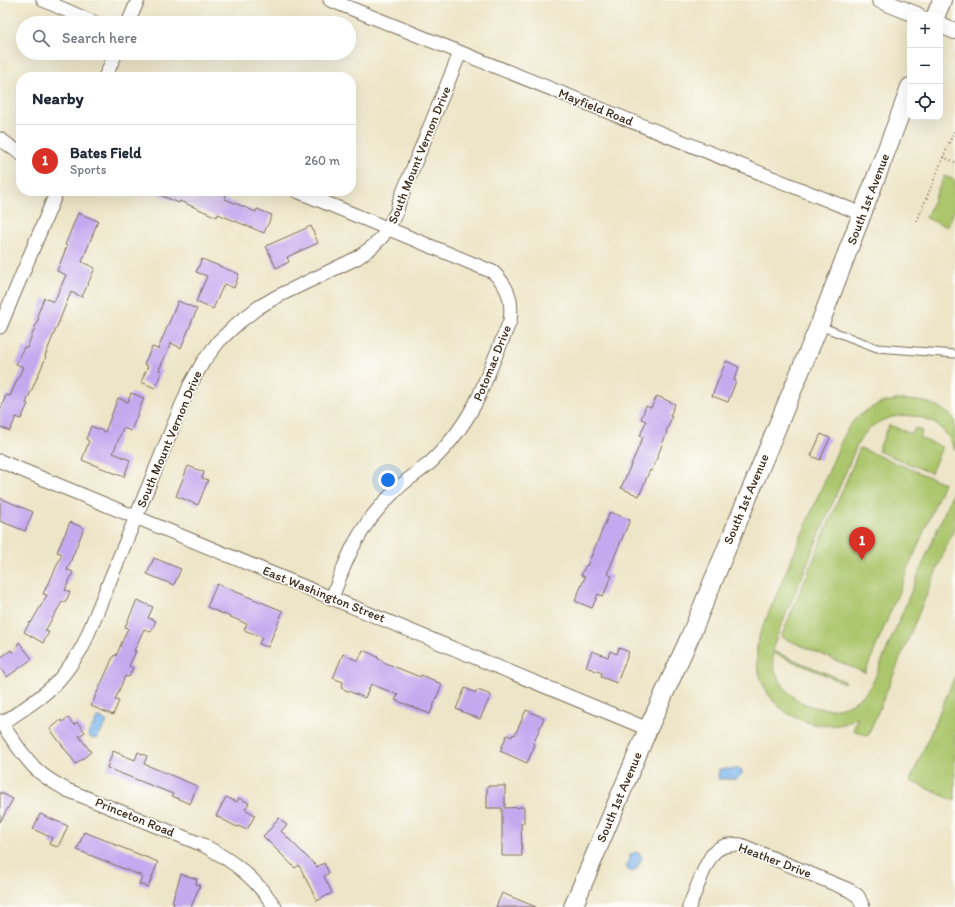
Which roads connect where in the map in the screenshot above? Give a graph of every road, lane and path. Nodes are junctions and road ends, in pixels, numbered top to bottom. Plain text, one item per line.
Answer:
1 (43, 0) edge
2 (138, 0) edge
3 (330, 0) edge
4 (881, 0) edge
5 (942, 0) edge
6 (910, 12) edge
7 (937, 12) edge
8 (80, 16) edge
9 (131, 16) edge
10 (943, 26) edge
11 (955, 31) edge
12 (460, 53) junction
13 (113, 60) edge
14 (108, 72) edge
15 (907, 96) edge
16 (955, 129) edge
17 (0, 139) edge
18 (16, 150) edge
19 (943, 157) junction
20 (955, 162) edge
21 (55, 196) edge
22 (309, 196) edge
23 (862, 214) junction
24 (917, 221) dead end
25 (388, 228) junction
26 (819, 326) junction
27 (0, 327) edge
28 (955, 354) edge
29 (0, 461) edge
30 (136, 517) junction
31 (332, 598) junction
32 (1, 723) edge
33 (648, 729) junction
34 (275, 907) edge
35 (573, 907) edge
36 (689, 907) edge
37 (864, 907) edge

1 - 8 street
2 - 9 street
3 - 12 street, Mayfield Road
4 - 6 street
5 - 7 main road
10 - 11 street
12 - 23 street, Mayfield Road
12 - 25 street, South Mount Vernon Drive
13 - 14 street
15 - 23 main road, South 1st Avenue
16 - 19 path
17 - 18 street
19 - 20 path
19 - 24 path
21 - 27 street
22 - 25 street, Potomac Drive
23 - 26 main road, South 1st Avenue
25 - 30 street, South Mount Vernon Drive
25 - 31 street, Potomac Drive
26 - 28 lane
26 - 33 main road, South 1st Avenue
29 - 30 street, East Washington Street
30 - 31 street, East Washington Street
30 - 32 street, South Mount Vernon Drive
31 - 33 street, East Washington Street
32 - 34 street, Princeton Road
33 - 35 main road, South 1st Avenue
36 - 37 street, Heather Drive

